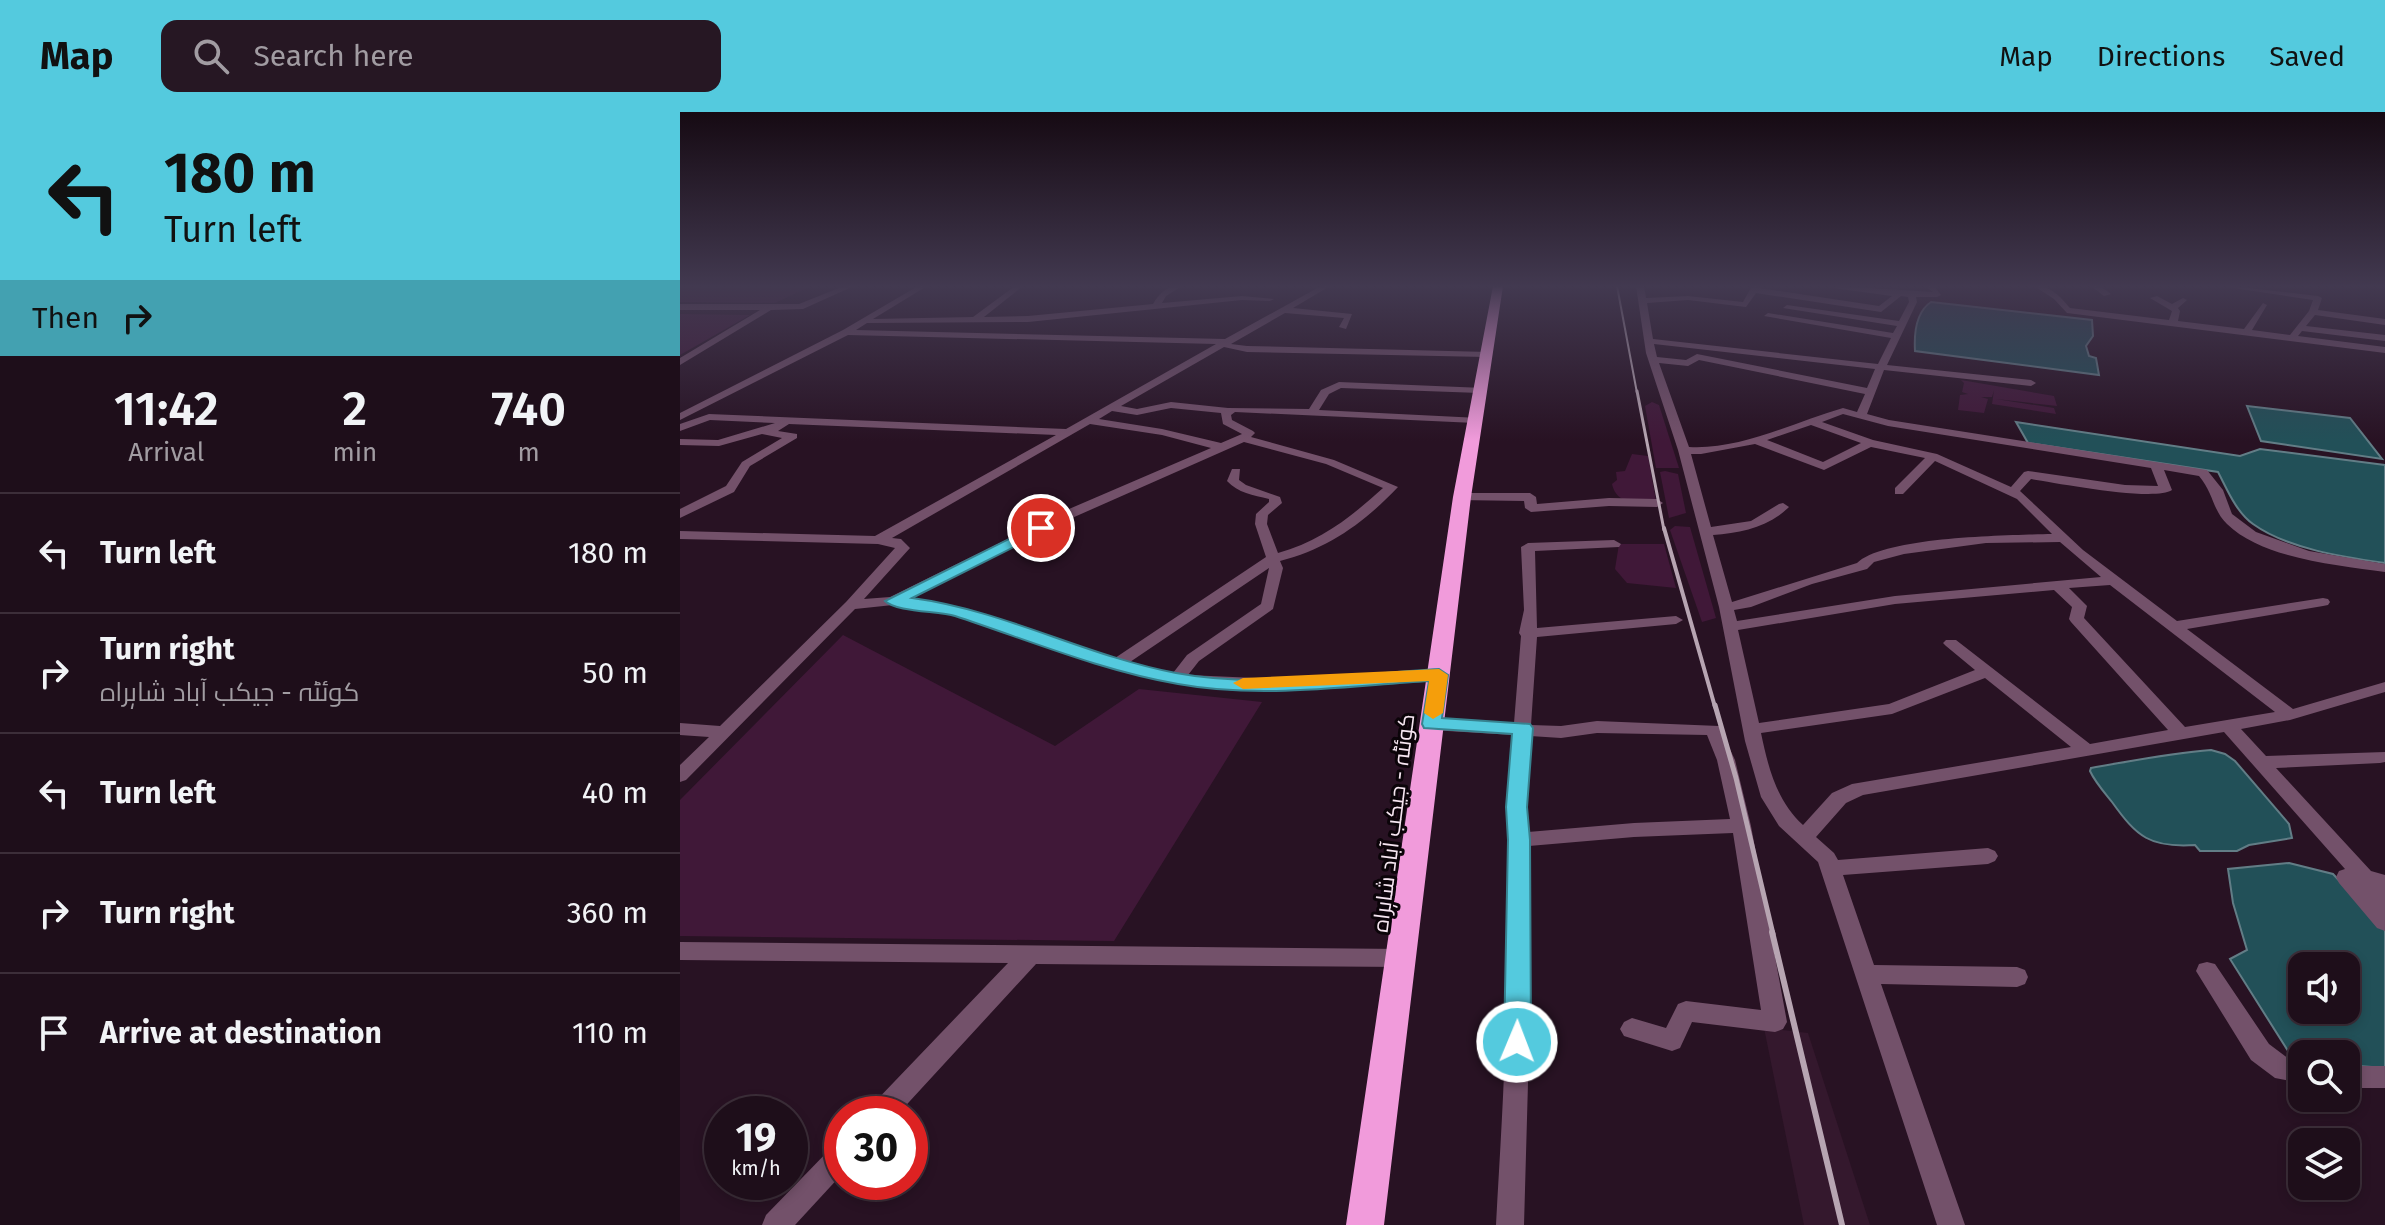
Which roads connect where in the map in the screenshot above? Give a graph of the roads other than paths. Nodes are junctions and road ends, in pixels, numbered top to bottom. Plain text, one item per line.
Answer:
1 (719, 338) edge
2 (834, 338) edge
3 (1071, 338) edge
4 (1232, 338) edge
5 (1489, 338) edge
6 (1649, 338) edge
7 (1895, 338) edge
8 (2292, 338) edge
9 (1649, 341) junction
10 (1225, 342) junction
11 (2385, 350) edge
12 (1486, 354) junction
13 (1654, 360) junction
14 (680, 362) edge
15 (1881, 367) junction
16 (2031, 383) dead end
17 (1480, 390) junction
18 (1870, 392) junction
19 (1110, 408) junction
20 (1229, 411) junction
21 (1312, 413) junction
22 (1861, 415) junction
23 (680, 417) edge
24 (1475, 420) junction
25 (1088, 421) junction
26 (1810, 421) junction
27 (782, 423) junction
28 (680, 428) edge
29 (1069, 432) junction
30 (1243, 438) junction
31 (1756, 440) junction
32 (680, 442) edge
33 (1870, 443) junction
34 (1222, 447) junction
35 (1684, 450) junction
36 (1933, 456) junction
37 (2156, 465) junction
38 (1236, 472) dead end
39 (1899, 491) dead end
40 (2012, 493) junction
41 (1462, 497) junction
42 (1657, 503) dead end
43 (1783, 507) dead end
44 (680, 514) edge
45 (1704, 531) junction
46 (680, 535) edge
47 (2063, 538) junction
48 (878, 540) junction
49 (1614, 544) dead end
50 (1274, 558) junction
51 (2385, 568) edge
52 (2115, 580) junction
53 (2057, 585) junction
54 (893, 601) junction
55 (2323, 602) dead end
56 (851, 605) junction
57 (1726, 607) junction
58 (1676, 620) dead end
59 (2176, 626) junction
60 (1730, 627) junction
61 (1527, 633) junction
62 (1951, 643) dead end
63 (1117, 664) junction
64 (1985, 672) junction
65 (1439, 675) junction
66 (1177, 679) junction
67 (2385, 687) edge
68 (2290, 715) junction
69 (1431, 724) junction
70 (2228, 725) junction
71 (1523, 728) junction
72 (680, 729) edge
73 (1753, 729) junction
74 (725, 732) junction
75 (2179, 732) junction
76 (2085, 749) junction
77 (2380, 757) dead end
78 (2263, 762) junction
79 (680, 776) edge
80 (1741, 826) junction
81 (1804, 837) junction
82 (1519, 840) junction
83 (1988, 856) dead end
84 (1831, 868) junction
85 (2362, 877) junction
86 (2385, 883) edge
87 (2385, 901) edge
88 (2385, 922) edge
89 (680, 951) edge
90 (1031, 954) junction
91 (1403, 958) junction
92 (2207, 971) dead end
93 (1867, 974) junction
94 (2017, 977) dead end
95 (1632, 1029) dead end
96 (2288, 1070) edge
97 (2360, 1077) edge
98 (2385, 1077) edge
99 (898, 1096) edge
100 (824, 1174) edge
101 (776, 1225) edge
102 (1365, 1225) edge
103 (1510, 1225) edge
104 (1951, 1225) edge

1 - 14 street
2 - 23 street
3 - 10 street
4 - 10 street
5 - 12 highway, کوئٹہ - جیکب آباد شاہراہ
6 - 9 street
7 - 15 street
8 - 11 street
9 - 13 street
9 - 15 street
10 - 12 street
10 - 19 street
12 - 17 highway, کوئٹہ - جیکب آباد شاہراہ
13 - 18 street
13 - 35 street
15 - 16 street
15 - 18 street
17 - 21 street
17 - 24 highway, کوئٹہ - جیکب آباد شاہراہ
18 - 22 street
19 - 20 street
19 - 25 street
20 - 21 street
20 - 30 street
21 - 24 street
22 - 26 street
22 - 37 street
24 - 41 highway, کوئٹہ - جیکب آباد شاہراہ
25 - 29 street
25 - 34 street
26 - 31 street
26 - 33 street
27 - 28 street
27 - 29 street
27 - 32 street
27 - 44 street
29 - 48 street
30 - 34 street
30 - 50 street
31 - 33 street
31 - 35 street
33 - 36 street
34 - 54 street
35 - 45 street
36 - 39 street
36 - 40 street
37 - 40 street
37 - 51 street
38 - 50 street
40 - 47 street
41 - 42 street
41 - 65 highway, کوئٹہ - جیکب آباد شاہراہ
43 - 45 street
45 - 57 street
46 - 48 street
47 - 52 street
47 - 57 street
48 - 56 street
49 - 61 street
50 - 63 street
50 - 66 street
52 - 53 street
52 - 59 street
53 - 60 street
53 - 75 street
54 - 56 street
54 - 63 street
55 - 59 street
56 - 74 street
57 - 60 street
58 - 61 street
59 - 68 street
60 - 73 street
61 - 71 street
62 - 64 street
63 - 66 street
64 - 73 street
64 - 76 street
65 - 66 street
65 - 69 highway, کوئٹہ - جیکب آباد شاہراہ
67 - 68 street
68 - 70 street
69 - 71 street
69 - 91 highway, کوئٹہ - جیکب آباد شاہراہ
70 - 75 street
70 - 78 street
71 - 80 street
71 - 82 street
72 - 74 street
73 - 81 street
74 - 79 street
75 - 76 street
76 - 81 street
77 - 78 street
78 - 85 street
80 - 82 street
80 - 95 street
81 - 84 street
82 - 103 street
83 - 84 street
84 - 93 street
85 - 86 street
85 - 87 street
85 - 88 street
89 - 90 street
90 - 91 street
90 - 99 street
91 - 102 highway, کوئٹہ - جیکب آباد شاہراہ
92 - 96 street
93 - 94 street
93 - 104 street
97 - 98 street
100 - 101 street

